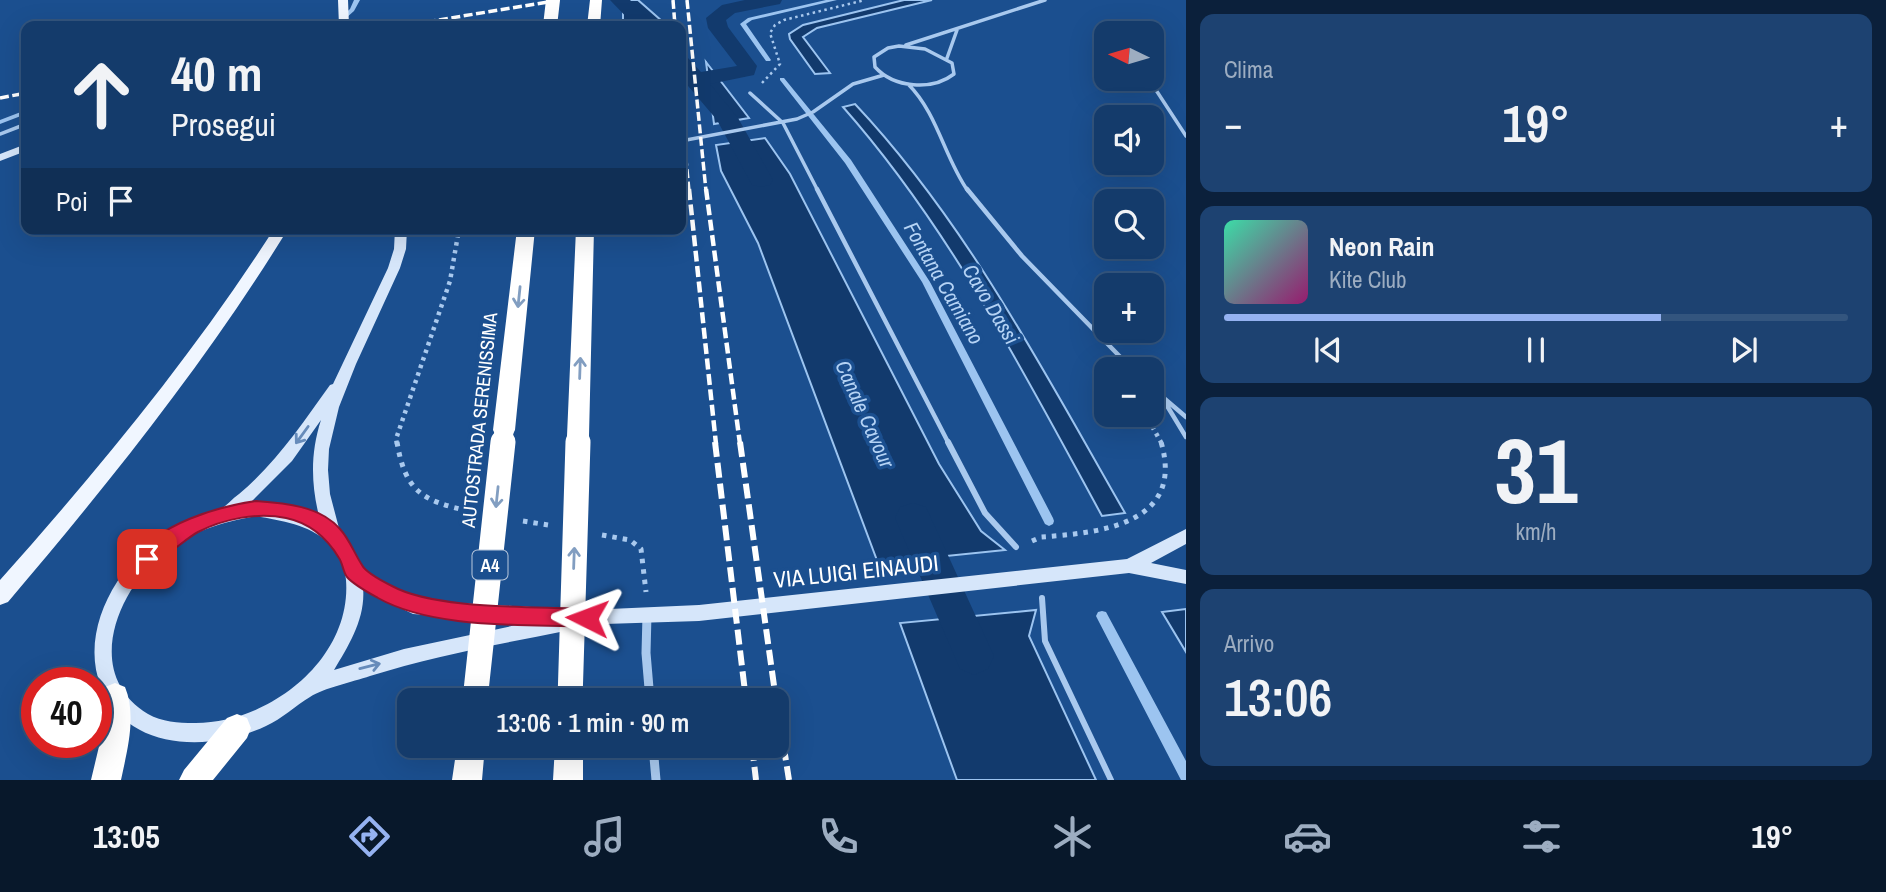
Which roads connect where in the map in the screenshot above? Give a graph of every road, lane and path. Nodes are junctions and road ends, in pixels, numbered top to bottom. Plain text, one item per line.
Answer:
1 (343, 0) edge
2 (553, 0) edge
3 (596, 0) edge
4 (865, 0) edge
5 (1045, 0) edge
6 (344, 21) edge
7 (551, 21) edge
8 (594, 21) edge
9 (957, 30) junction
10 (899, 46) junction
11 (947, 58) junction
12 (884, 75) junction
13 (908, 84) junction
14 (1157, 91) edge
15 (750, 93) joint
16 (780, 124) junction
17 (21, 126) edge
18 (0, 134) edge
19 (1186, 136) edge
20 (686, 140) edge
21 (21, 149) edge
22 (0, 158) edge
23 (277, 235) edge
24 (402, 235) edge
25 (457, 235) edge
26 (525, 235) edge
27 (585, 235) edge
28 (1120, 357) edge
29 (342, 379) junction
30 (1164, 401) joint
31 (1186, 417) edge
32 (1152, 427) edge
33 (1186, 437) edge
34 (1171, 475) dead end
35 (1159, 508) dead end
36 (475, 512) dead end
37 (226, 513) junction
38 (513, 519) dead end
39 (552, 526) dead end
40 (332, 533) junction
41 (591, 533) dead end
42 (1186, 536) edge
43 (1044, 537) dead end
44 (1016, 547) dead end
45 (1129, 566) junction
46 (354, 572) junction
47 (1186, 577) edge
48 (0, 595) edge
49 (1042, 598) dead end
50 (647, 615) junction
51 (587, 618) junction
52 (476, 688) edge
53 (570, 688) edge
54 (649, 688) edge
55 (306, 689) junction
56 (114, 697) junction
57 (237, 728) junction
58 (470, 758) edge
59 (569, 758) edge
60 (654, 758) edge
61 (106, 780) edge
62 (194, 780) edge
63 (467, 780) edge
64 (568, 780) edge
65 (656, 780) edge
66 (1111, 780) edge

1 - 6 main road
2 - 7 highway, bridge
3 - 8 highway
4 - 15 path
5 - 9 lane
9 - 10 lane
9 - 11 lane
10 - 11 lane
10 - 12 lane
11 - 13 lane
12 - 13 lane
12 - 16 lane
13 - 28 lane
14 - 19 lane
15 - 16 lane
16 - 20 lane
16 - 44 lane
17 - 18 lane
21 - 22 street
23 - 48 main road
24 - 29 street
25 - 36 path
26 -> 52 highway, AUTOSTRADA SERENISSIMA / A4, bridge
53 -> 27 highway, bridge
29 -> 37 street
29 - 40 street
30 - 31 lane
30 - 33 lane
32 - 34 path
35 - 43 path
37 - 40 street
37 - 56 street
38 - 39 path
40 - 46 street
41 - 50 path
42 - 45 street, VIA LUIGI EINAUDI
45 - 47 street, VIA LUIGI EINAUDI
45 - 50 street, VIA LUIGI EINAUDI
46 - 51 street, VIA LUIGI EINAUDI
46 - 55 street
49 - 66 lane
50 - 51 street, VIA LUIGI EINAUDI
50 - 54 street
55 -> 51 street, VIA LUIGI EINAUDI
55 - 57 street
56 - 57 street
56 - 61 highway
57 - 62 highway
58 - 63 highway
59 - 64 highway
60 - 65 street

